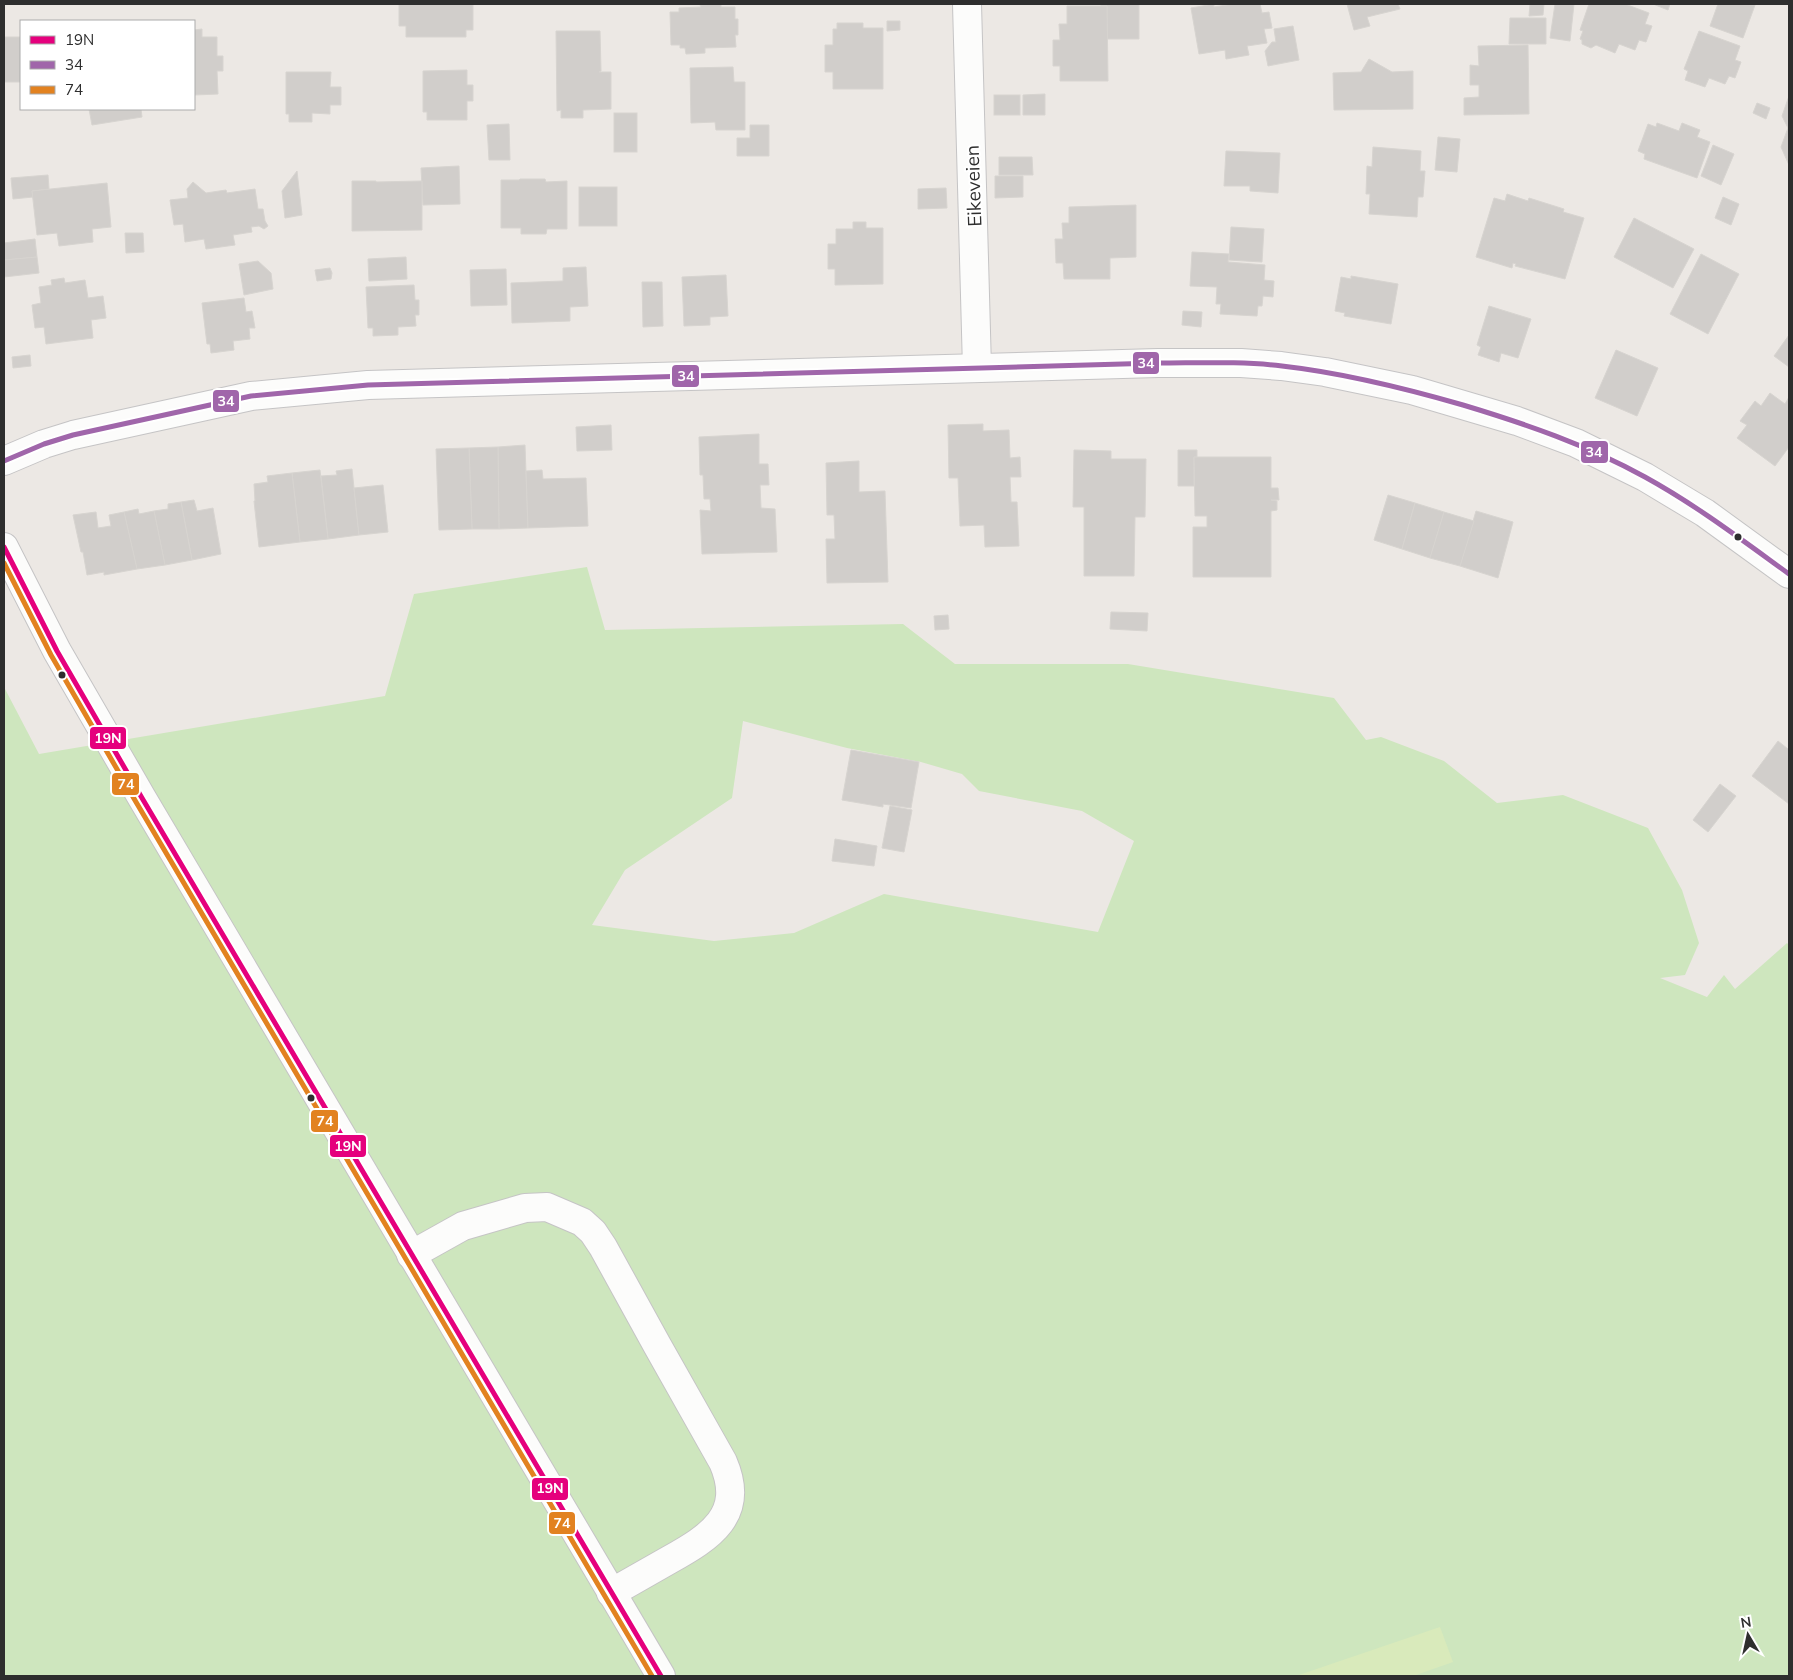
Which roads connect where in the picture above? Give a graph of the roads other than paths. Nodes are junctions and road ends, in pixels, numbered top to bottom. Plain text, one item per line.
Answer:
1 (967, 4) edge
2 (977, 368) junction
3 (4, 461) edge
4 (4, 547) edge
5 (9, 574) edge
6 (1789, 574) edge
7 (411, 1255) junction
8 (611, 1593) junction
9 (661, 1676) edge

1 - 2 street, Eikeveien
2 - 3 street
2 - 6 street
4 - 5 street
5 - 7 street
7 - 8 street
7 - 8 street
8 - 9 street

